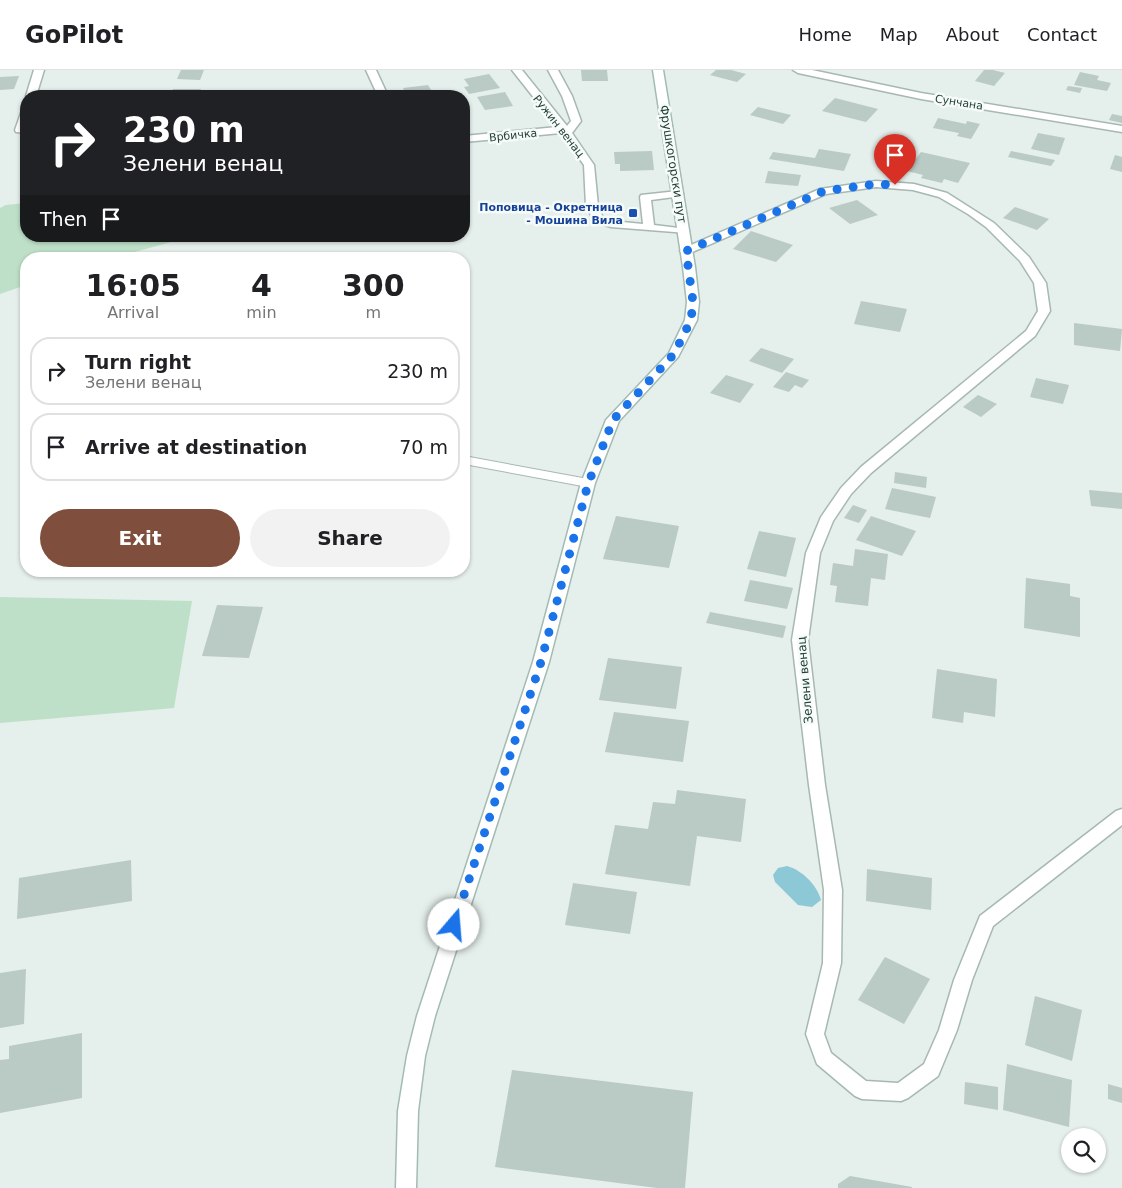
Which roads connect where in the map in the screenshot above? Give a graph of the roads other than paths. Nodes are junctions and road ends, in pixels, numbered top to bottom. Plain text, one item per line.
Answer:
1 (39, 70) edge
2 (371, 70) edge
3 (517, 70) edge
4 (553, 70) edge
5 (658, 70) edge
6 (798, 70) edge
7 (33, 90) edge
8 (380, 90) edge
9 (1122, 129) edge
10 (564, 132) junction
11 (470, 139) edge
12 (678, 194) junction
13 (649, 228) junction
14 (683, 231) junction
15 (686, 251) junction
16 (470, 461) edge
17 (588, 484) junction
18 (1122, 816) edge
19 (406, 1188) edge

1 - 7 street
2 - 8 street
3 - 10 street, Ружин венац
4 - 10 street
5 - 12 street, Фрушкогорски пут
6 - 9 street, Сунчана
10 - 11 street, Врбичка
10 - 13 street, Ружин венац
12 - 13 street
12 - 14 street, Фрушкогорски пут
13 - 14 street, Ружин венац
14 - 15 street, Фрушкогорски пут
15 - 17 street, Фрушкогорски пут
15 - 18 street, Зелени венац
16 - 17 lane
17 - 19 street, Фрушкогорски пут

